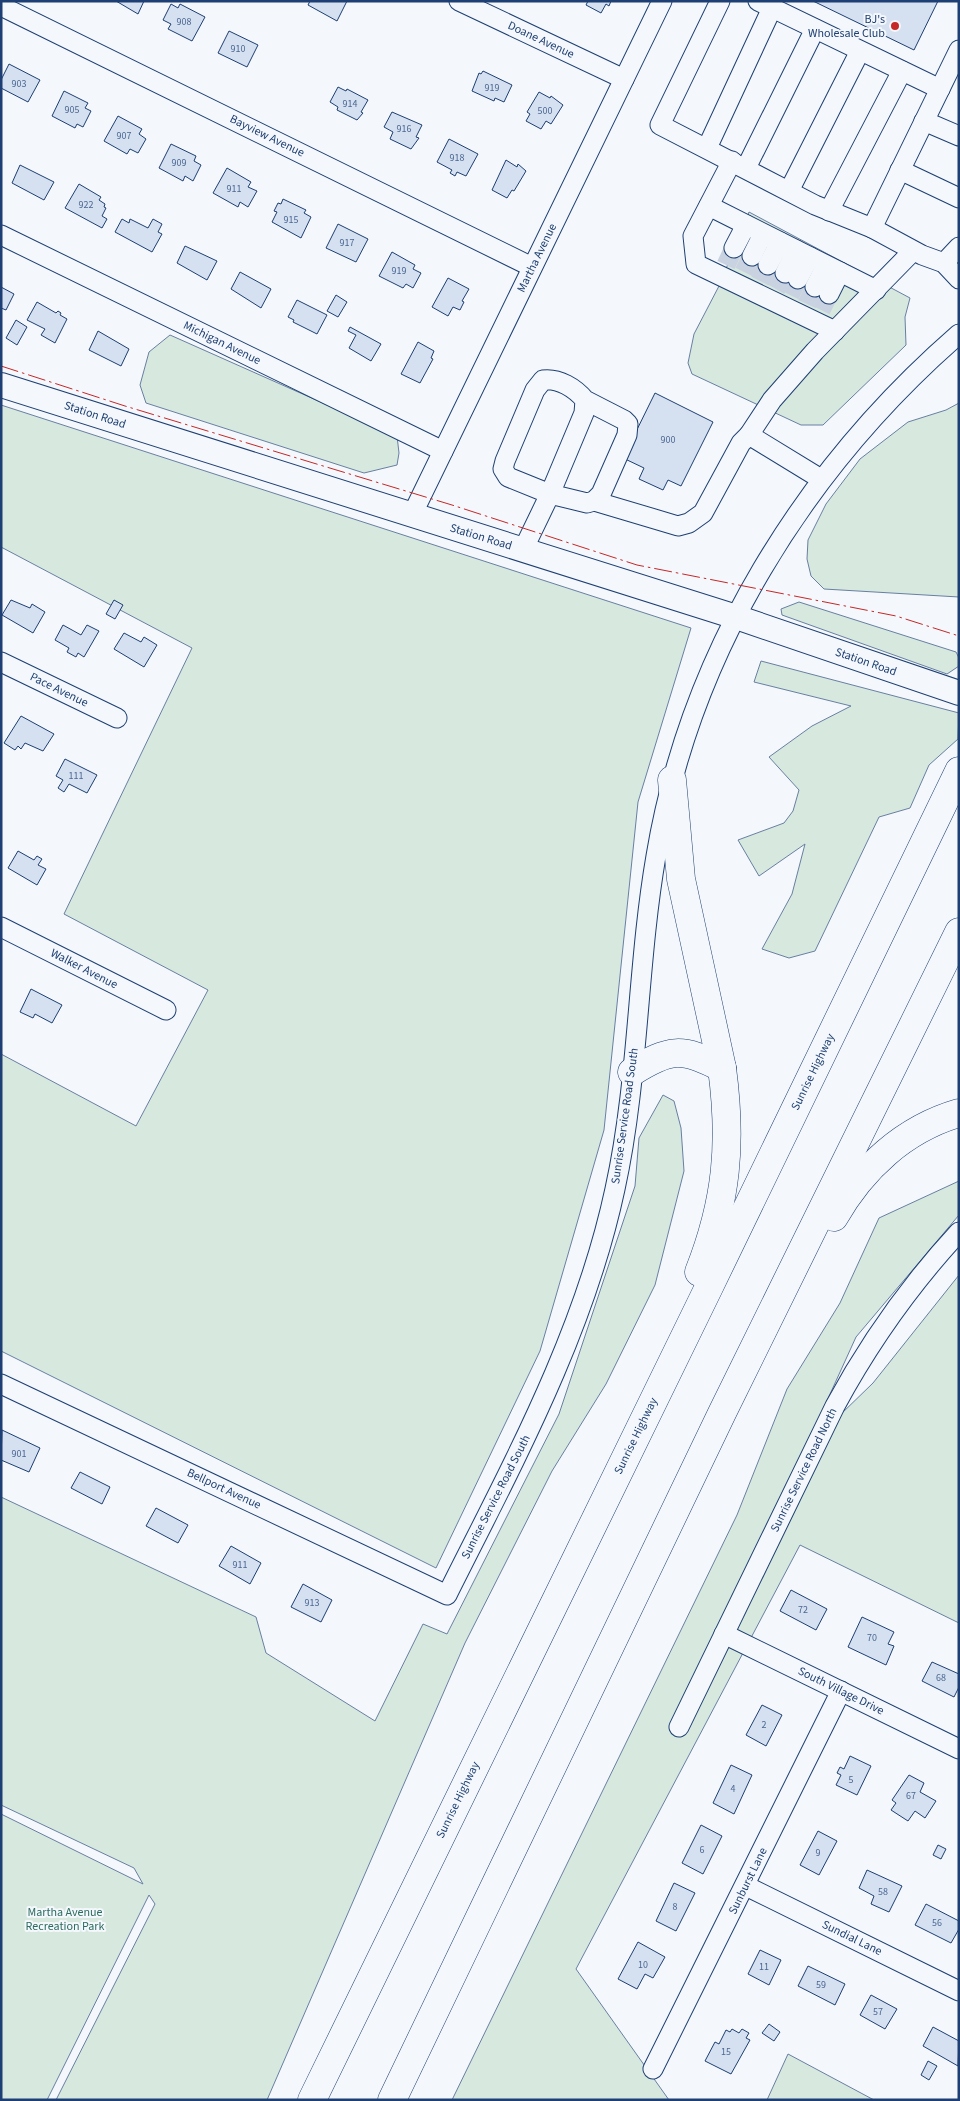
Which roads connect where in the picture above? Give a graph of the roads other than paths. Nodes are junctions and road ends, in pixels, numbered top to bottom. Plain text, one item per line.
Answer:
1 (459, 1) edge
2 (662, 1) edge
3 (720, 1) edge
4 (765, 5) edge
5 (1, 6) edge
6 (815, 29) junction
7 (959, 50) edge
8 (860, 51) junction
9 (902, 71) junction
10 (624, 79) junction
11 (948, 83) edge
12 (924, 121) junction
13 (959, 136) edge
14 (707, 148) junction
15 (739, 165) junction
16 (900, 170) junction
17 (789, 191) junction
18 (959, 198) edge
19 (709, 206) junction
20 (829, 211) junction
21 (740, 222) junction
22 (872, 228) junction
23 (1, 235) edge
24 (787, 246) junction
25 (959, 248) edge
26 (913, 251) junction
27 (721, 260) junction
28 (944, 263) junction
29 (532, 267) junction
30 (833, 269) junction
31 (959, 280) edge
32 (768, 283) junction
33 (876, 290) junction
34 (815, 305) junction
35 (835, 331) junction
36 (959, 334) edge
37 (1, 385) edge
38 (585, 400) junction
39 (749, 435) junction
40 (443, 451) junction
41 (821, 479) junction
42 (550, 494) junction
43 (594, 501) junction
44 (412, 515) junction
45 (523, 550) junction
46 (736, 617) junction
47 (1, 662) edge
48 (959, 692) edge
49 (117, 718) dead end
50 (959, 771) edge
51 (672, 780) junction
52 (1, 927) edge
53 (959, 932) edge
54 (166, 1010) dead end
55 (722, 1068) junction
56 (632, 1072) junction
57 (959, 1113) edge
58 (959, 1232) edge
59 (1, 1384) edge
60 (722, 1414) junction
61 (626, 1455) junction
62 (447, 1595) joint
63 (724, 1634) junction
64 (841, 1691) junction
65 (679, 1727) dead end
66 (959, 1749) edge
67 (746, 1886) junction
68 (959, 1991) edge
69 (653, 2069) dead end
70 (312, 2100) edge
71 (392, 2100) edge

1 - 10 street, Doane Avenue
2 - 10 street, Martha Avenue
3 - 14 street
4 - 6 street
4 - 14 street
5 - 29 street, Bayview Avenue
6 - 8 street
6 - 15 street
7 - 11 street
8 - 9 street
8 - 17 street
9 - 11 street
9 - 20 street
10 - 29 street, Martha Avenue
11 - 12 street
12 - 13 street
12 - 16 street
14 - 15 street
15 - 17 street
15 - 19 street
16 - 18 street
16 - 22 street
17 - 20 street
19 - 21 street
19 - 27 street
20 - 22 street
21 - 24 street
21 - 27 street
22 - 26 street
23 - 40 street, Michigan Avenue
24 - 30 street
24 - 32 street
24 - 32 street
25 - 28 street
26 - 28 street
26 - 33 street
27 - 32 street
28 - 31 street
29 - 40 street, Martha Avenue
30 - 33 street
30 - 34 street
32 - 34 street
33 - 35 street
34 - 35 street
35 - 39 street
36 - 41 street, Sunrise Service Road South
37 - 44 main road, Station Road
38 - 42 street
38 - 42 street
38 - 43 street
39 - 41 street
39 - 43 street
40 - 44 street, Martha Avenue
41 - 46 street, Sunrise Service Road South
42 - 43 street
42 - 45 street
44 - 45 main road, Station Road
45 - 46 main road, Station Road
46 - 48 main road, Station Road
46 - 51 street, Sunrise Service Road South
47 - 49 street, Pace Avenue
50 - 61 highway, Sunrise Highway
51 - 55 highway
51 - 56 street, Sunrise Service Road South
52 - 54 street, Walker Avenue
53 - 60 highway
55 - 56 highway
55 - 61 highway
56 - 62 street, Sunrise Service Road South
57 - 60 highway
58 - 63 street, Sunrise Service Road North
59 - 62 street, Bellport Avenue
60 - 71 highway
61 - 70 highway, Sunrise Highway
63 - 64 street, South Village Drive
63 - 65 street, Sunrise Service Road North
64 - 66 street, South Village Drive
64 - 67 street, Sunburst Lane
67 - 68 street, Sundial Lane
67 - 69 street, Sunburst Lane

